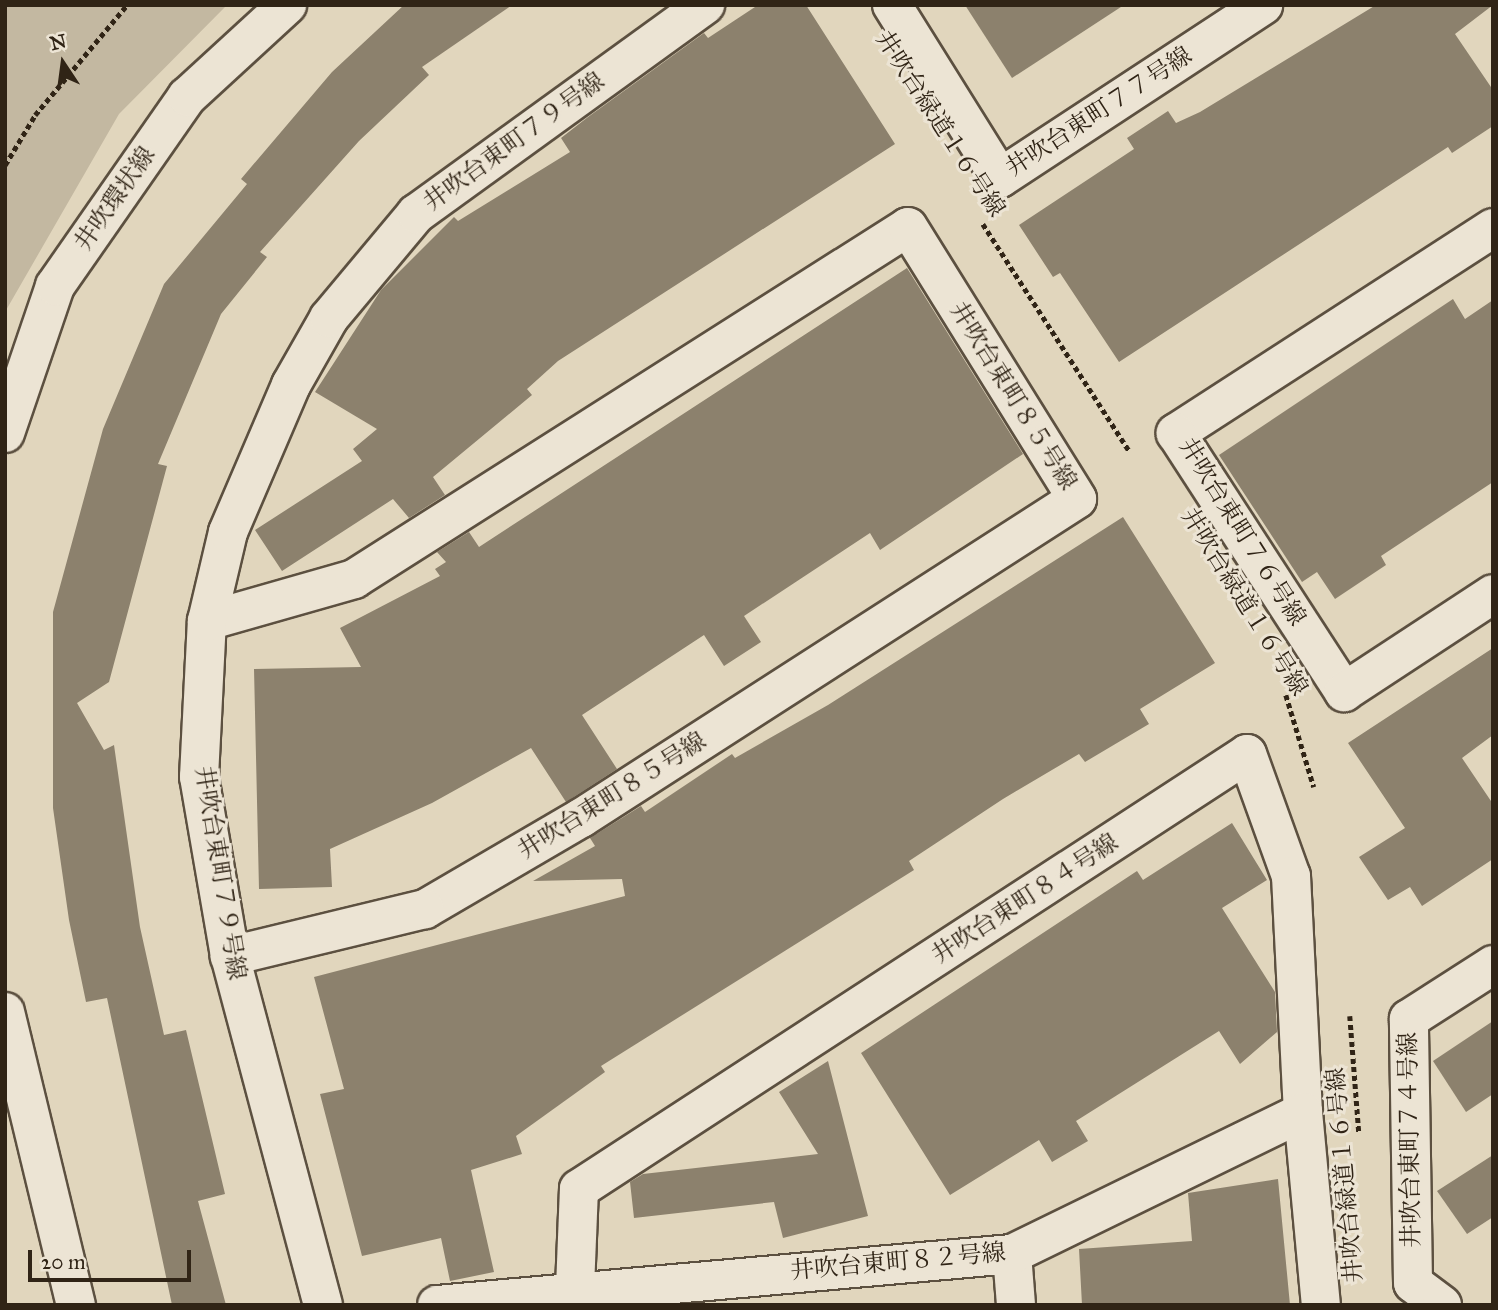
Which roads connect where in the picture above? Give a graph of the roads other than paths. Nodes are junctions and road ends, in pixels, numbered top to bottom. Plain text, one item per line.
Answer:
1 (287, 5) edge
2 (705, 5) edge
3 (892, 5) edge
4 (1264, 5) edge
5 (1493, 228) edge
6 (5, 433) edge
7 (1493, 594) edge
8 (207, 621) junction
9 (230, 956) junction
10 (1493, 965) edge
11 (5, 1012) edge
12 (1303, 1112) junction
13 (1012, 1254) junction
14 (575, 1288) junction
15 (76, 1305) edge
16 (323, 1305) edge
17 (437, 1305) edge
18 (1016, 1305) edge
19 (1321, 1305) edge
20 (1442, 1305) edge

1 - 6 street, 井吹環状線
2 - 8 street, 井吹台東町７９号線
3 - 4 street, 井吹台東町７７号線
5 - 7 street, 井吹台東町７６号線
8 - 9 street, 井吹台東町７９号線
8 - 9 street, 井吹台東町８５号線
9 - 16 street, 井吹台東町７９号線
10 - 20 street, 井吹台東町７４号線
11 - 15 street
12 - 13 street, 井吹台東町８２号線
12 - 14 street, 井吹台東町８４号線
12 - 19 street
13 - 14 street, 井吹台東町８２号線
13 - 18 street
14 - 17 street, 井吹台東町８２号線

